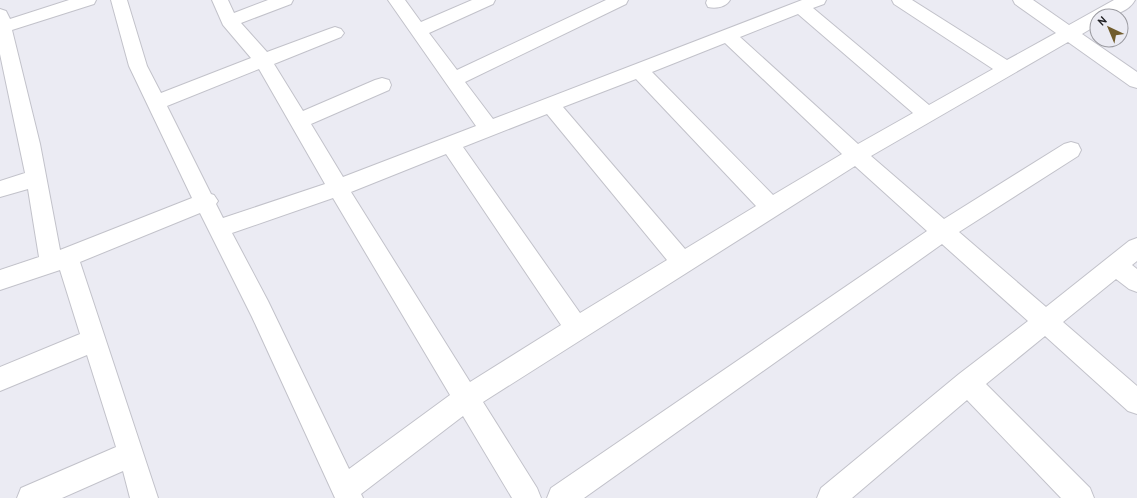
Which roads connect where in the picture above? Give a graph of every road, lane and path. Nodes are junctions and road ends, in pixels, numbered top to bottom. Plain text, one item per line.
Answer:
1 (88, 0) edge
2 (119, 0) edge
3 (220, 0) edge
4 (285, 0) edge
5 (396, 0) edge
6 (487, 0) edge
7 (620, 0) edge
8 (900, 0) edge
9 (1021, 0) edge
10 (1128, 2) edge
11 (809, 4) edge
12 (1116, 8) edge
13 (229, 20) junction
14 (1089, 22) edge
15 (1, 23) edge
16 (418, 31) junction
17 (335, 33) dead end
18 (1069, 33) junction
19 (728, 36) junction
20 (263, 60) junction
21 (1007, 69) junction
22 (640, 71) junction
23 (453, 80) junction
24 (1137, 81) edge
25 (382, 86) dead end
26 (8, 92) edge
27 (157, 102) junction
28 (550, 106) junction
29 (928, 116) junction
30 (299, 120) junction
31 (489, 130) junction
32 (450, 145) junction
33 (1072, 150) dead end
34 (856, 155) junction
35 (36, 178) junction
36 (338, 188) junction
37 (0, 189) edge
38 (206, 202) junction
39 (771, 207) junction
40 (218, 229) junction
41 (944, 231) junction
42 (1137, 248) edge
43 (59, 260) junction
44 (682, 262) junction
45 (1115, 265) junction
46 (0, 280) edge
47 (1137, 282) edge
48 (1046, 322) junction
49 (577, 328) junction
50 (94, 340) junction
51 (0, 379) edge
52 (968, 383) junction
53 (467, 398) junction
54 (1137, 402) edge
55 (131, 454) junction
56 (347, 494) edge
57 (31, 498) edge
58 (144, 498) edge
59 (527, 498) edge
60 (561, 498) edge
61 (831, 498) edge
62 (1080, 498) edge

1 - 15 street
2 - 27 street
3 - 13 street
4 - 13 street
5 - 16 street
6 - 16 street
7 - 23 street
8 - 21 street
9 - 18 street
10 - 12 street
11 - 19 street
11 - 29 street
13 - 20 street
14 - 18 street
15 - 26 street
16 - 23 street
17 - 20 street
18 - 21 street
18 - 24 street
19 - 22 street
19 - 34 street
20 - 27 street
20 - 30 street
21 - 29 street
22 - 28 street
22 - 39 street
23 - 31 street
25 - 30 street
26 - 35 street
27 - 38 street
28 - 31 street
28 - 44 street
29 - 34 street
30 - 36 street
31 - 32 street
32 - 36 street
32 - 49 street
33 - 41 street
34 - 39 street
34 - 41 street
35 - 37 street
35 - 43 street
36 - 40 street
36 - 53 street
38 - 40 street
38 - 43 street
39 - 44 street
40 - 56 street
41 - 48 street
41 - 60 street
42 - 45 street
43 - 46 street
43 - 50 street
44 - 49 street
45 - 47 street
45 - 48 street
48 - 52 street
48 - 54 street
49 - 53 street
50 - 51 street
50 - 55 street
52 - 61 street
52 - 62 street
53 - 56 street
53 - 59 street
55 - 57 street
55 - 58 street

